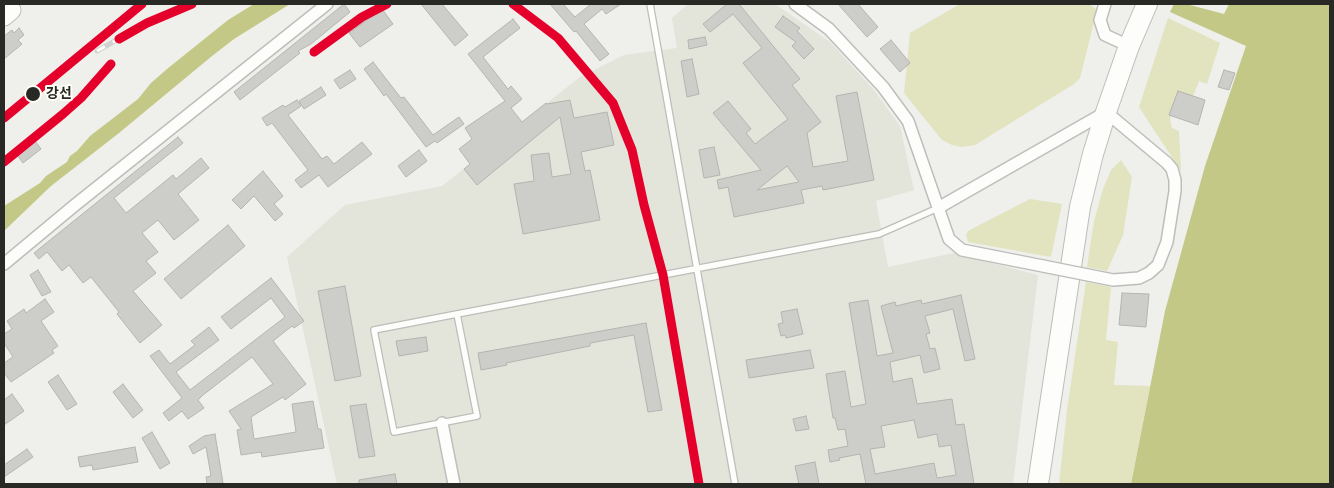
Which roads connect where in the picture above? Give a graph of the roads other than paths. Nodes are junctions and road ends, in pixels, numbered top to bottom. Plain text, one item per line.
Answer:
1 (327, 4) edge
2 (650, 4) edge
3 (795, 4) edge
4 (1105, 4) edge
5 (1147, 4) edge
6 (1129, 46) junction
7 (1106, 112) junction
8 (938, 208) junction
9 (4, 264) edge
10 (696, 268) junction
11 (457, 314) junction
12 (442, 423) junction
13 (454, 484) edge
14 (735, 484) edge
15 (1038, 484) edge

1 - 9 street
2 - 10 lane
3 - 8 street
4 - 6 street
5 - 6 highway
6 - 7 highway
7 - 8 street
7 - 8 street, bridge
7 - 15 highway
8 - 10 lane
10 - 11 lane
10 - 14 lane
11 - 12 lane
11 - 12 lane
12 - 13 street

